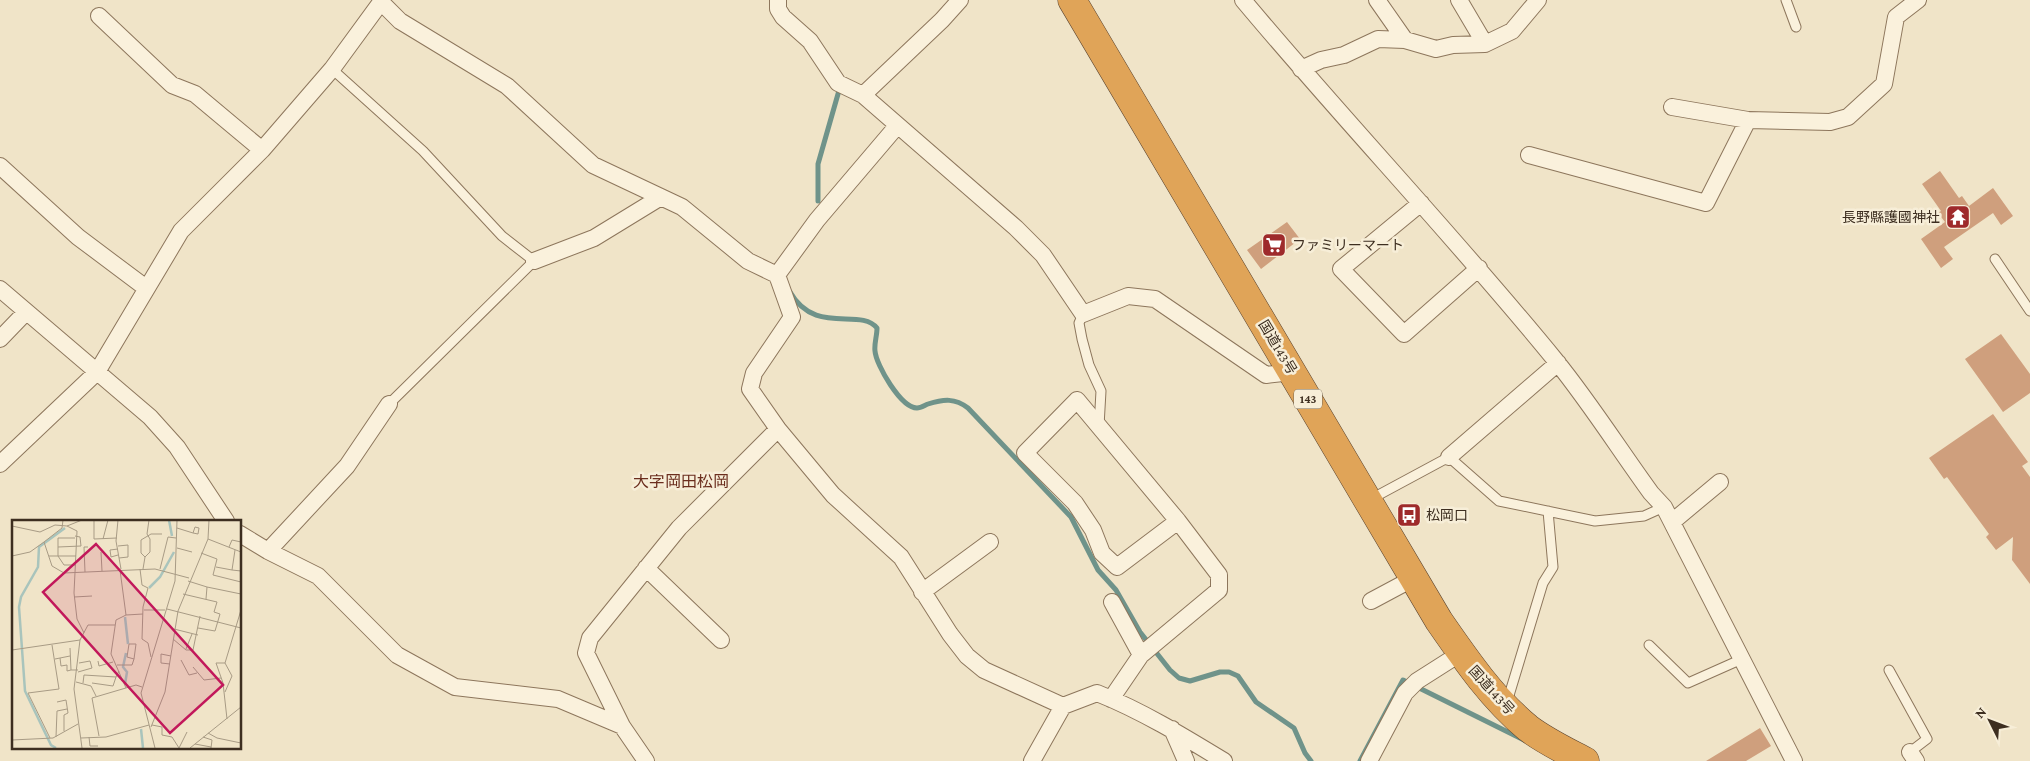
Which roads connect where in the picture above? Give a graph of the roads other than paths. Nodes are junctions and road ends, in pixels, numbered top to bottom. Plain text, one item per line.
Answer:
1 (778, 0) edge
2 (960, 0) edge
3 (1072, 0) edge
4 (1243, 0) edge
5 (1376, 0) edge
6 (1459, 0) edge
7 (1538, 0) edge
8 (1786, 0) edge
9 (1918, 0) edge
10 (381, 1) edge
11 (99, 16) dead end
12 (1796, 27) dead end
13 (1405, 40) junction
14 (1485, 44) junction
15 (332, 69) junction
16 (1301, 69) junction
17 (863, 94) junction
18 (1672, 107) dead end
19 (1748, 120) junction
20 (897, 126) junction
21 (262, 150) junction
22 (1528, 155) dead end
23 (0, 166) edge
24 (661, 197) junction
25 (1420, 204) junction
26 (1995, 259) dead end
27 (534, 261) junction
28 (1478, 268) junction
29 (777, 275) junction
30 (146, 288) junction
31 (0, 290) edge
32 (2030, 311) edge
33 (26, 312) junction
34 (1083, 314) junction
35 (0, 339) edge
36 (1558, 363) junction
37 (96, 372) junction
38 (1292, 372) junction
39 (389, 404) joint
40 (1099, 426) junction
41 (778, 429) junction
42 (1449, 457) junction
43 (0, 464) edge
44 (1720, 482) dead end
45 (1368, 500) junction
46 (1548, 511) junction
47 (1668, 515) junction
48 (225, 520) edge
49 (1178, 521) junction
50 (241, 535) edge
51 (990, 542) dead end
52 (268, 551) junction
53 (646, 568) junction
54 (1414, 578) junction
55 (922, 592) junction
56 (1371, 601) dead end
57 (1112, 602) dead end
58 (721, 640) dead end
59 (1649, 645) dead end
60 (1147, 650) junction
61 (1461, 653) junction
62 (1742, 659) junction
63 (1889, 670) dead end
64 (1111, 699) junction
65 (1063, 706) junction
66 (1505, 707) junction
67 (622, 726) junction
68 (1172, 730) junction
69 (1913, 757) edge
70 (646, 761) edge
71 (1032, 761) edge
72 (1186, 761) edge
73 (1224, 761) edge
74 (1370, 761) edge
75 (1585, 761) edge
76 (1794, 761) edge

1 - 17 street
2 - 17 street
3 - 38 highway, 国道143号 / 143
4 - 16 street
5 - 13 street
6 - 14 street
7 - 14 street
8 - 12 lane
9 - 19 street
10 - 15 street
10 - 24 street
11 - 21 street
13 - 14 street
13 - 16 street
15 - 21 street
15 - 27 lane
16 - 25 street
17 - 20 street
18 - 19 street
19 - 22 street
20 - 29 street
20 - 34 street
21 - 30 street
23 - 30 street
24 - 27 street
24 - 29 street
25 - 28 street
25 - 28 street
26 - 32 lane
27 - 39 lane
28 - 36 street
29 - 41 street
30 - 37 street
31 - 33 street
33 - 35 street
33 - 37 street
34 - 38 street
34 - 40 lane
36 - 42 street
36 - 47 street
37 - 43 street
37 - 48 street
38 - 45 highway, 国道143号 / 143
39 - 52 street
40 - 49 street
40 - 49 street
41 - 53 street
41 - 55 street
42 - 45 lane
42 - 46 lane
44 - 47 street
45 - 54 highway, 国道143号 / 143
46 - 47 lane
46 - 66 lane
47 - 62 street
49 - 60 street
50 - 52 street
51 - 55 street
52 - 67 street
53 - 58 street
53 - 67 street
54 - 56 street
54 - 61 highway, 国道143号 / 143
55 - 65 street
57 - 60 street
59 - 62 lane
60 - 64 street
61 - 66 highway, 国道143号 / 143
61 - 74 street
62 - 76 street
63 - 69 lane
64 - 65 street
64 - 68 street
65 - 71 street
66 - 75 highway, 国道143号 / 143
67 - 70 street
68 - 72 street
68 - 73 street

